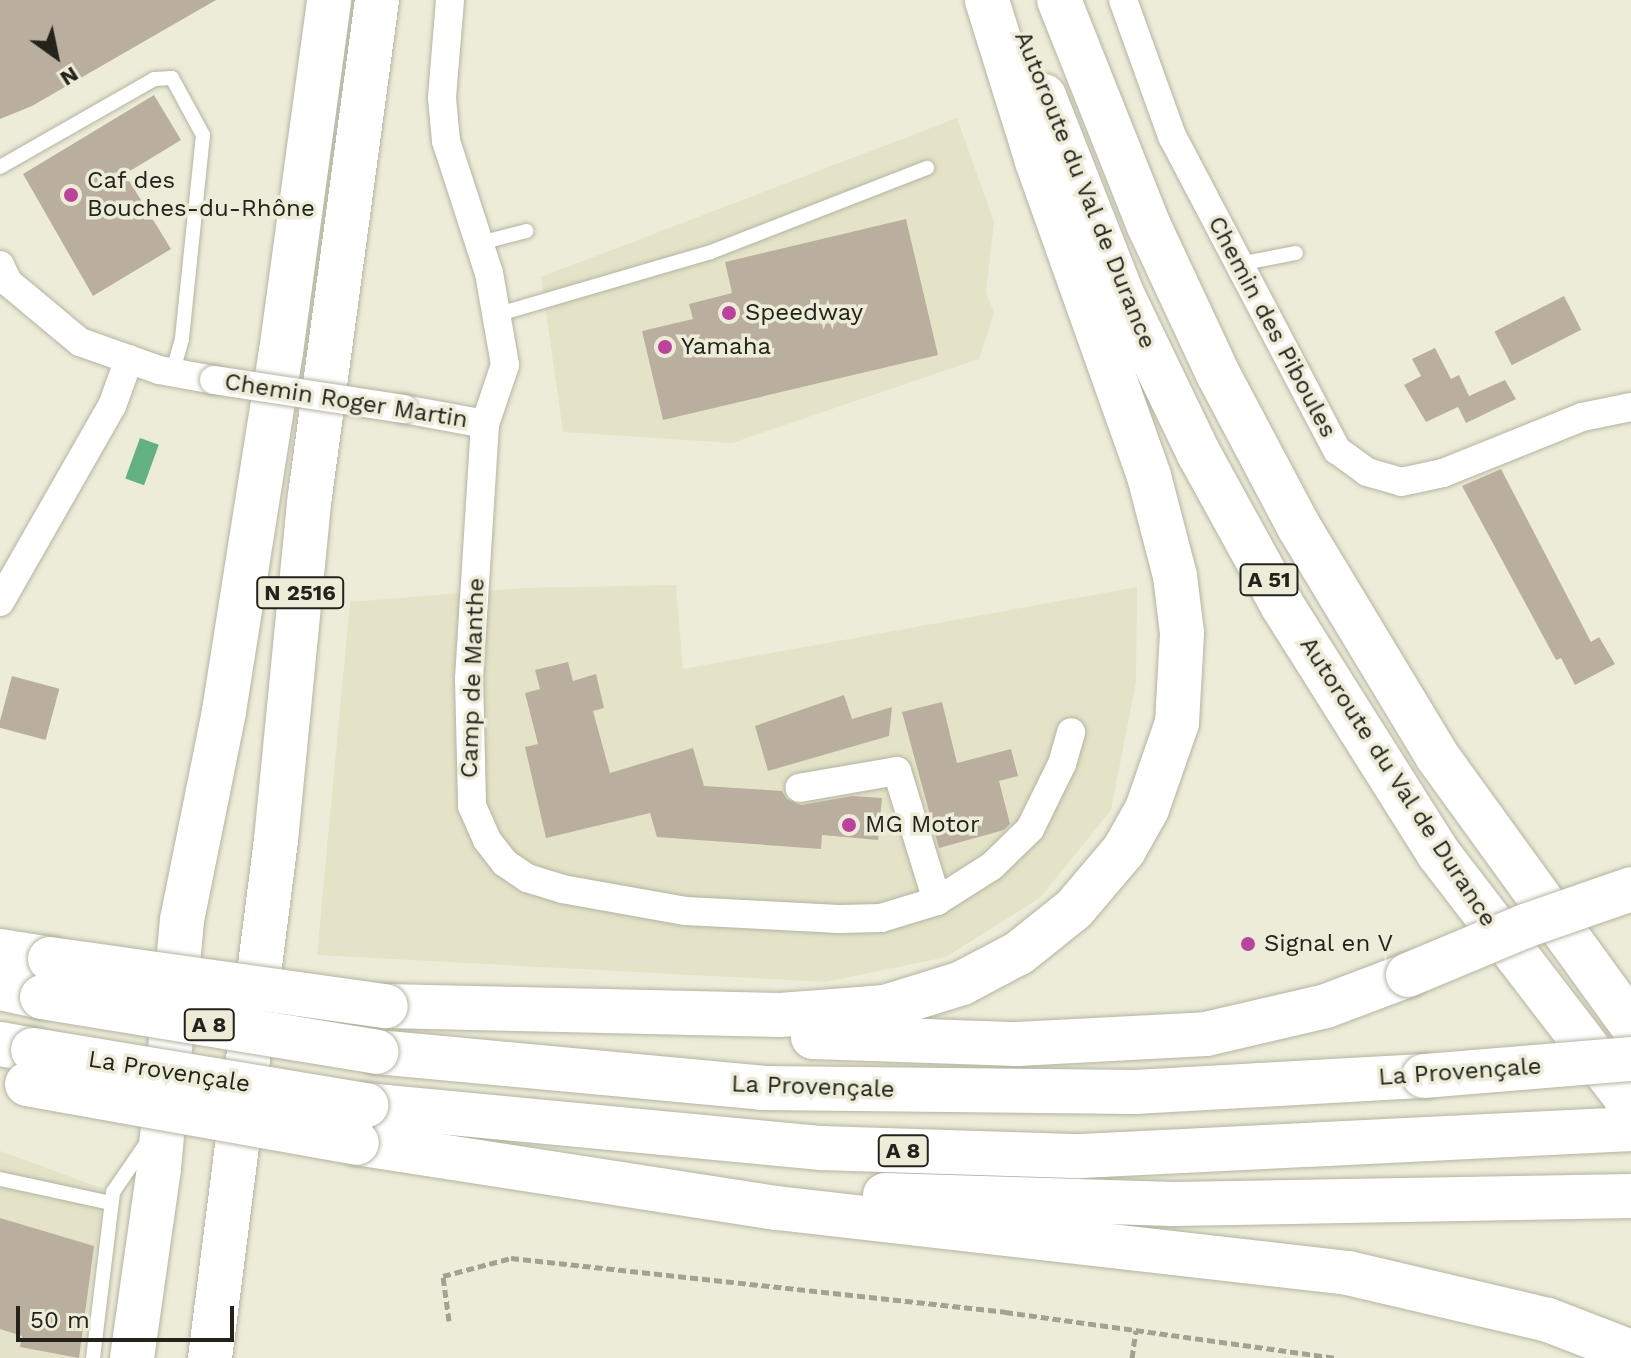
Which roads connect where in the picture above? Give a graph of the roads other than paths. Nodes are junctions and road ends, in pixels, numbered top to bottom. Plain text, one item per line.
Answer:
1 (329, 0) edge
2 (377, 0) edge
3 (450, 0) edge
4 (987, 0) edge
5 (1009, 0) edge
6 (1059, 0) edge
7 (1123, 0) edge
8 (0, 167) edge
9 (927, 168) dead end
10 (526, 231) dead end
11 (480, 243) junction
12 (1296, 253) dead end
13 (1239, 264) junction
14 (0, 265) edge
15 (499, 314) junction
16 (129, 359) junction
17 (172, 373) junction
18 (1631, 407) edge
19 (485, 424) junction
20 (0, 602) edge
21 (1071, 732) dead end
22 (1437, 756) junction
23 (799, 788) dead end
24 (1631, 889) edge
25 (937, 901) junction
26 (0, 951) edge
27 (46, 978) junction
28 (1631, 987) edge
29 (0, 988) edge
30 (386, 1006) junction
31 (1631, 1024) edge
32 (1631, 1059) edge
33 (15, 1064) edge
34 (1631, 1104) edge
35 (164, 1118) junction
36 (362, 1124) junction
37 (1631, 1129) edge
38 (0, 1179) edge
39 (1631, 1196) edge
40 (111, 1203) junction
41 (1631, 1352) edge
42 (93, 1358) edge
43 (132, 1358) edge
44 (210, 1358) edge

1 - 35 highway, N 2516
2 - 44 highway, N 2516
3 - 11 street, Chemin Roger Martin
4 - 30 highway
5 - 34 highway, Autoroute du Val de Durance / A 51
6 - 22 highway, Autoroute du Val de Durance / A 51
7 - 13 street, Chemin des Piboules
8 - 17 lane
9 - 15 lane
10 - 11 lane
11 - 15 street, Chemin Roger Martin
12 - 13 lane
13 - 18 street, Chemin des Piboules
14 - 16 street, Chemin Roger Martin
15 - 19 street, Chemin Roger Martin
16 - 17 street, Chemin Roger Martin
16 - 20 street
17 - 19 street, Chemin Roger Martin, bridge
19 - 25 street, Camp de Manthe
21 - 25 street, Camp de Manthe
22 - 28 highway
22 - 31 highway, Autoroute du Val de Durance / A 51
23 - 25 street
24 - 30 highway, bridge
26 - 27 highway
27 - 29 highway, La Provençale / A 8
27 - 30 highway, bridge
27 - 32 highway, La Provençale / A 8, bridge
33 - 36 highway, bridge
35 - 40 lane
35 - 43 highway, N 2516
36 - 37 highway, A 8
36 - 39 highway
36 - 41 highway
38 - 40 lane
40 - 42 lane

